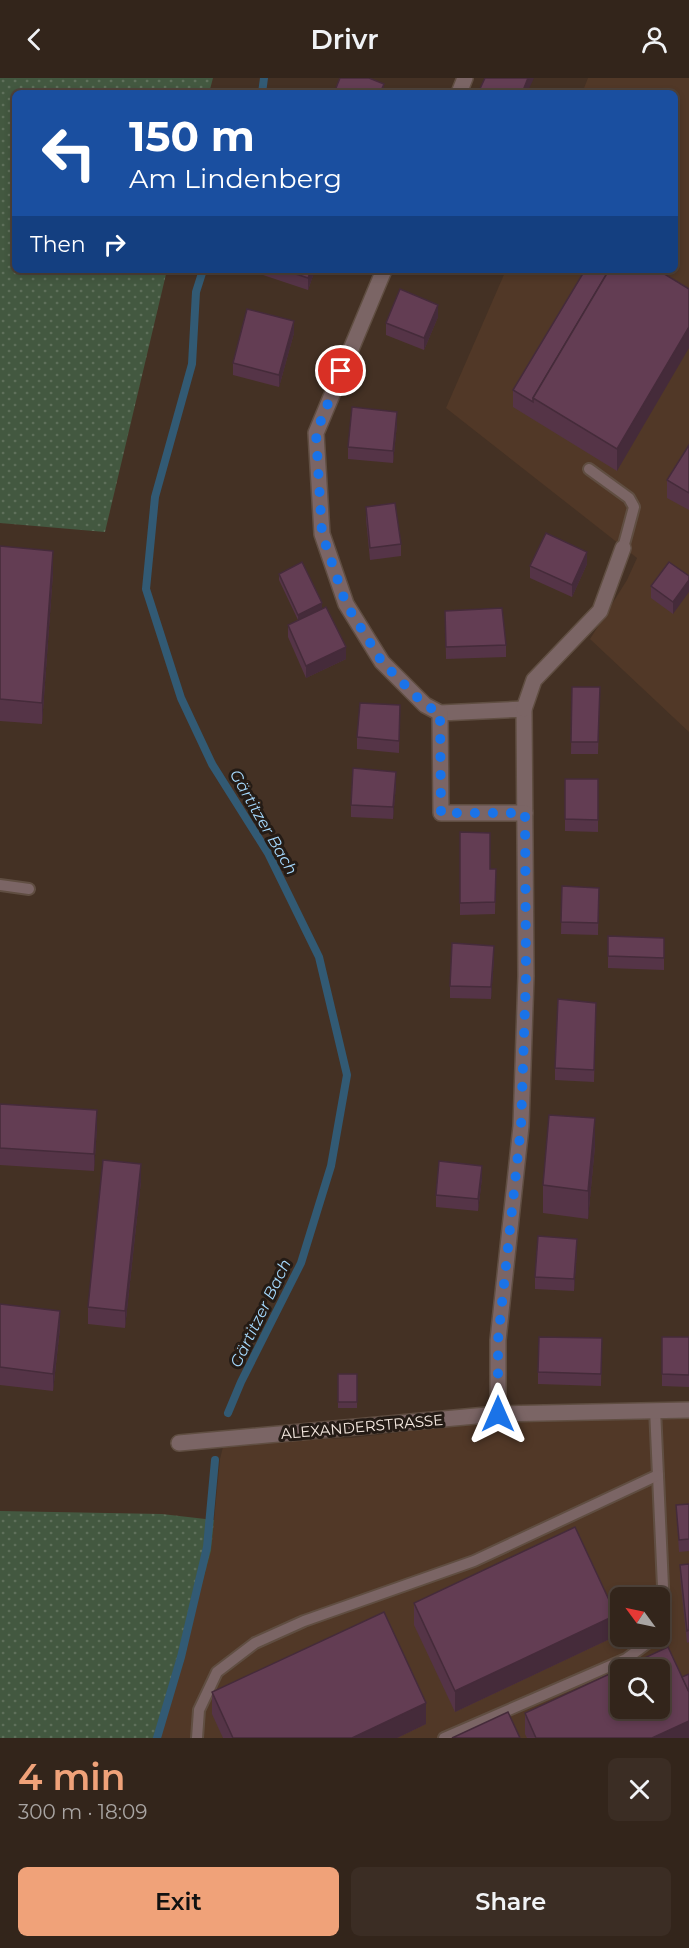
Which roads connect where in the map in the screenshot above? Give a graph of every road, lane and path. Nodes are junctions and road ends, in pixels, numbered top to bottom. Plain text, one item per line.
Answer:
1 (383, 273) edge
2 (589, 469) dead end
3 (623, 548) joint
4 (524, 709) junction
5 (440, 713) junction
6 (525, 813) junction
7 (0, 885) edge
8 (29, 889) dead end
9 (655, 1409) junction
10 (689, 1410) edge
11 (498, 1414) junction
12 (179, 1443) dead end
13 (658, 1475) junction
14 (663, 1587) edge
15 (642, 1647) edge
16 (197, 1738) edge
17 (444, 1738) edge

1 - 5 street
2 - 3 lane
3 - 4 street
4 - 5 street
4 - 6 street
5 - 6 street
6 - 11 street
7 - 8 lane
9 - 10 street, ALEXANDERSTRASSE
9 - 11 street, ALEXANDERSTRASSE
9 - 13 lane
11 - 12 street, ALEXANDERSTRASSE
13 - 14 lane
13 - 16 lane
15 - 17 lane

